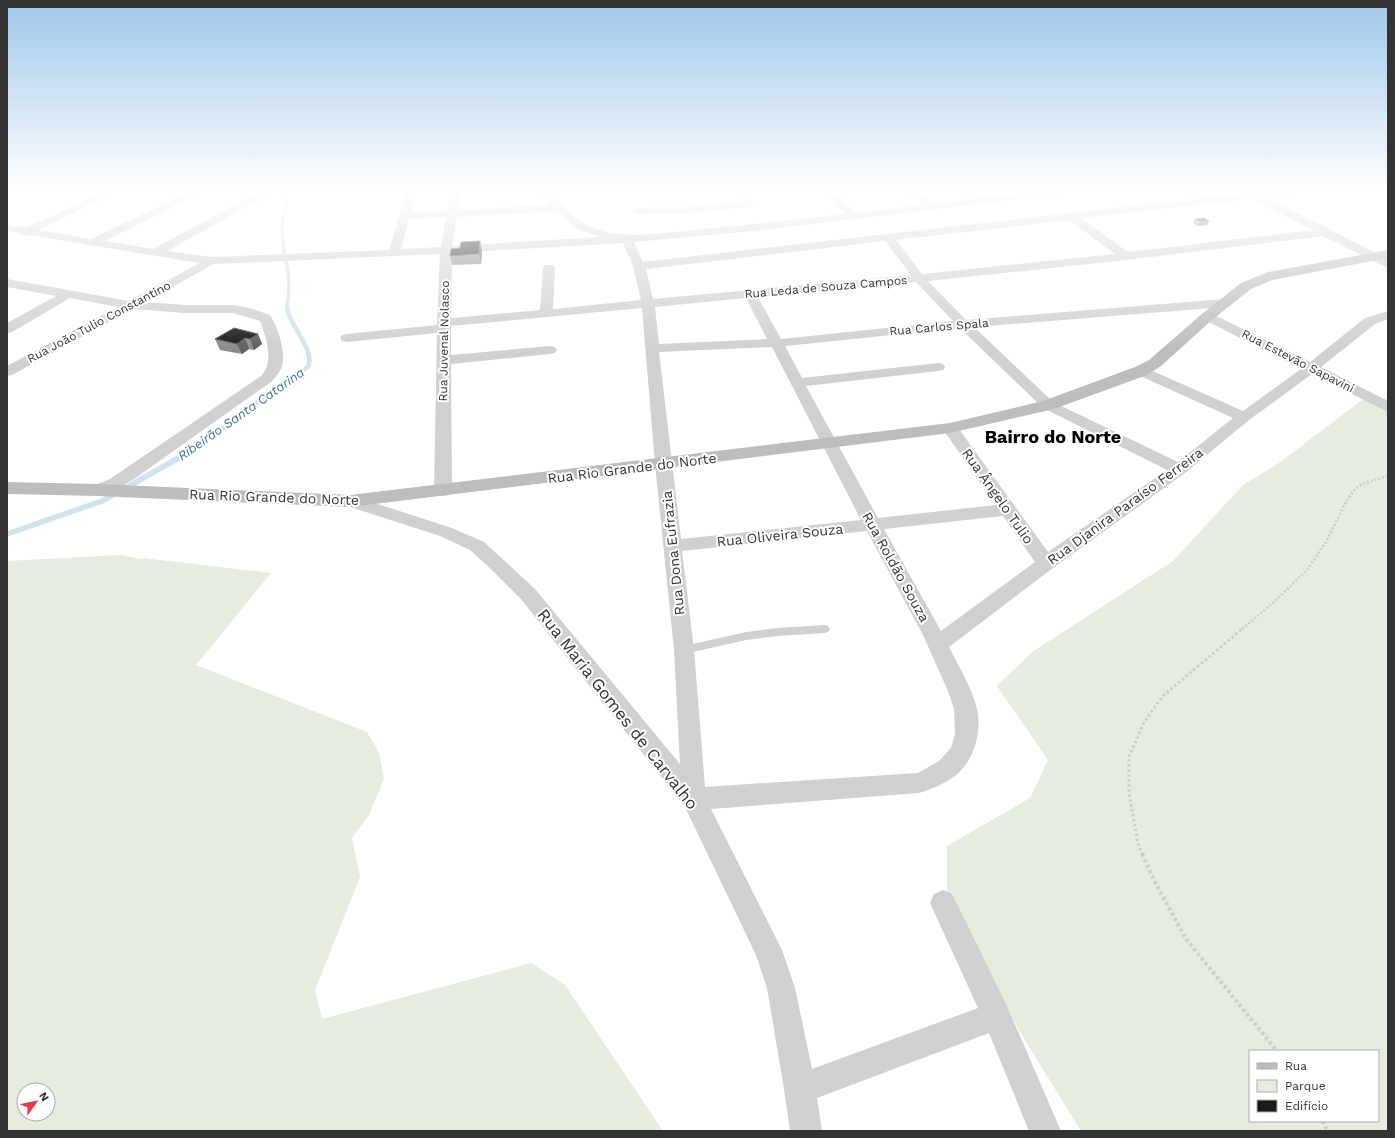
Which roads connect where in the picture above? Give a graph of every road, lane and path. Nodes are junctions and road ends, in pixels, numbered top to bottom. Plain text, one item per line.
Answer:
1 (106, 244) edge
2 (171, 244) edge
3 (397, 244) edge
4 (447, 244) edge
5 (543, 244) edge
6 (629, 244) edge
7 (821, 244) edge
8 (894, 244) edge
9 (1110, 244) edge
10 (1225, 244) edge
11 (1350, 244) edge
12 (446, 250) junction
13 (155, 253) junction
14 (394, 253) junction
15 (1388, 254) edge
16 (1126, 256) junction
17 (1373, 256) junction
18 (212, 261) junction
19 (1388, 264) edge
20 (639, 266) junction
21 (549, 268) dead end
22 (920, 278) junction
23 (7, 283) edge
24 (21, 286) junction
25 (7, 293) edge
26 (749, 293) junction
27 (68, 294) junction
28 (1224, 303) junction
29 (648, 304) junction
30 (130, 305) junction
31 (546, 314) junction
32 (1388, 315) edge
33 (1208, 316) junction
34 (963, 324) junction
35 (444, 326) junction
36 (7, 329) edge
37 (347, 338) dead end
38 (777, 343) junction
39 (653, 348) junction
40 (550, 350) dead end
41 (444, 360) junction
42 (938, 367) dead end
43 (1311, 368) junction
44 (1141, 371) junction
45 (7, 372) edge
46 (796, 383) junction
47 (1048, 405) junction
48 (1388, 406) edge
49 (1244, 417) junction
50 (950, 428) junction
51 (828, 443) junction
52 (663, 464) junction
53 (1179, 469) junction
54 (1388, 476) edge
55 (7, 488) edge
56 (98, 490) junction
57 (443, 491) junction
58 (350, 501) junction
59 (1007, 510) junction
60 (873, 525) junction
61 (672, 546) junction
62 (1046, 563) junction
63 (825, 630) dead end
64 (939, 644) junction
65 (684, 650) junction
66 (694, 799) junction
67 (943, 903) dead end
68 (997, 1016) junction
69 (1276, 1050) edge
70 (800, 1089) junction
71 (806, 1131) edge
72 (1045, 1131) edge

1 - 13 street
2 - 13 street
3 - 14 street
4 - 12 street, Rua Juvenal Nolasco
5 - 12 street
6 - 20 street, Rua Dona Eufrazia
7 - 20 street
8 - 22 street
9 - 16 street
10 - 16 street, Rua Leda de Souza Campos
11 - 17 street
12 - 14 street
12 - 35 street, Rua Juvenal Nolasco
13 - 18 street
14 - 18 street
15 - 17 main road, Rua Rio Grande do Norte
16 - 22 street, Rua Leda de Souza Campos
17 - 19 street
17 - 28 main road, Rua Rio Grande do Norte
18 - 30 street, Rua João Tulio Constantino
20 - 29 street, Rua Dona Eufrazia
21 - 31 street
22 - 26 street, Rua Leda de Souza Campos
22 - 34 street
23 - 24 street
24 - 25 street
24 - 27 street
26 - 29 street, Rua Leda de Souza Campos
26 - 38 street, Rua Roldão Souza
27 - 30 street
27 - 36 street
28 - 33 main road, Rua Rio Grande do Norte
28 - 34 street, Rua Carlos Spala
29 - 31 street, Rua Leda de Souza Campos
29 - 39 street, Rua Dona Eufrazia
30 - 45 street, Rua João Tulio Constantino
30 - 56 street
31 - 35 street, Rua Leda de Souza Campos
32 - 43 street, Rua Djanira Paraíso Ferreira
33 - 43 street, Rua Estevão Sapavini
33 - 44 main road, Rua Rio Grande do Norte
34 - 38 street, Rua Carlos Spala
34 - 47 street
35 - 37 street, Rua Leda de Souza Campos
35 - 41 street, Rua Juvenal Nolasco
38 - 39 street, Rua Carlos Spala
38 - 46 street, Rua Roldão Souza
39 - 52 street, Rua Dona Eufrazia
40 - 41 street
41 - 57 street, Rua Juvenal Nolasco
42 - 46 street
43 - 48 street, Rua Estevão Sapavini
43 - 49 street, Rua Djanira Paraíso Ferreira
44 - 47 main road, Rua Rio Grande do Norte
44 - 49 street
46 - 51 street, Rua Roldão Souza
47 - 50 main road, Rua Rio Grande do Norte
47 - 53 street
49 - 53 street, Rua Djanira Paraíso Ferreira
50 - 51 main road, Rua Rio Grande do Norte
50 - 59 street, Rua Ângelo Tulio
51 - 52 main road, Rua Rio Grande do Norte
51 - 60 street, Rua Roldão Souza
52 - 57 main road, Rua Rio Grande do Norte
52 - 61 street, Rua Dona Eufrazia
53 - 62 street, Rua Djanira Paraíso Ferreira
54 - 69 path
55 - 56 main road, Rua Rio Grande do Norte
56 - 58 main road, Rua Rio Grande do Norte
57 - 58 main road, Rua Rio Grande do Norte
58 - 66 street, Rua Maria Gomes de Carvalho
59 - 60 street, Rua Oliveira Souza
59 - 62 street, Rua Ângelo Tulio
60 - 61 street, Rua Oliveira Souza
60 - 64 street, Rua Roldão Souza
61 - 65 street, Rua Dona Eufrazia
62 - 64 street, Rua Djanira Paraíso Ferreira
63 - 65 lane
64 - 66 street, Rua Roldão Souza
65 - 66 street, Rua Dona Eufrazia
66 - 70 street, Rua Maria Gomes de Carvalho
67 - 68 street
68 - 70 street
68 - 72 street
70 - 71 street, Rua Maria Gomes de Carvalho

